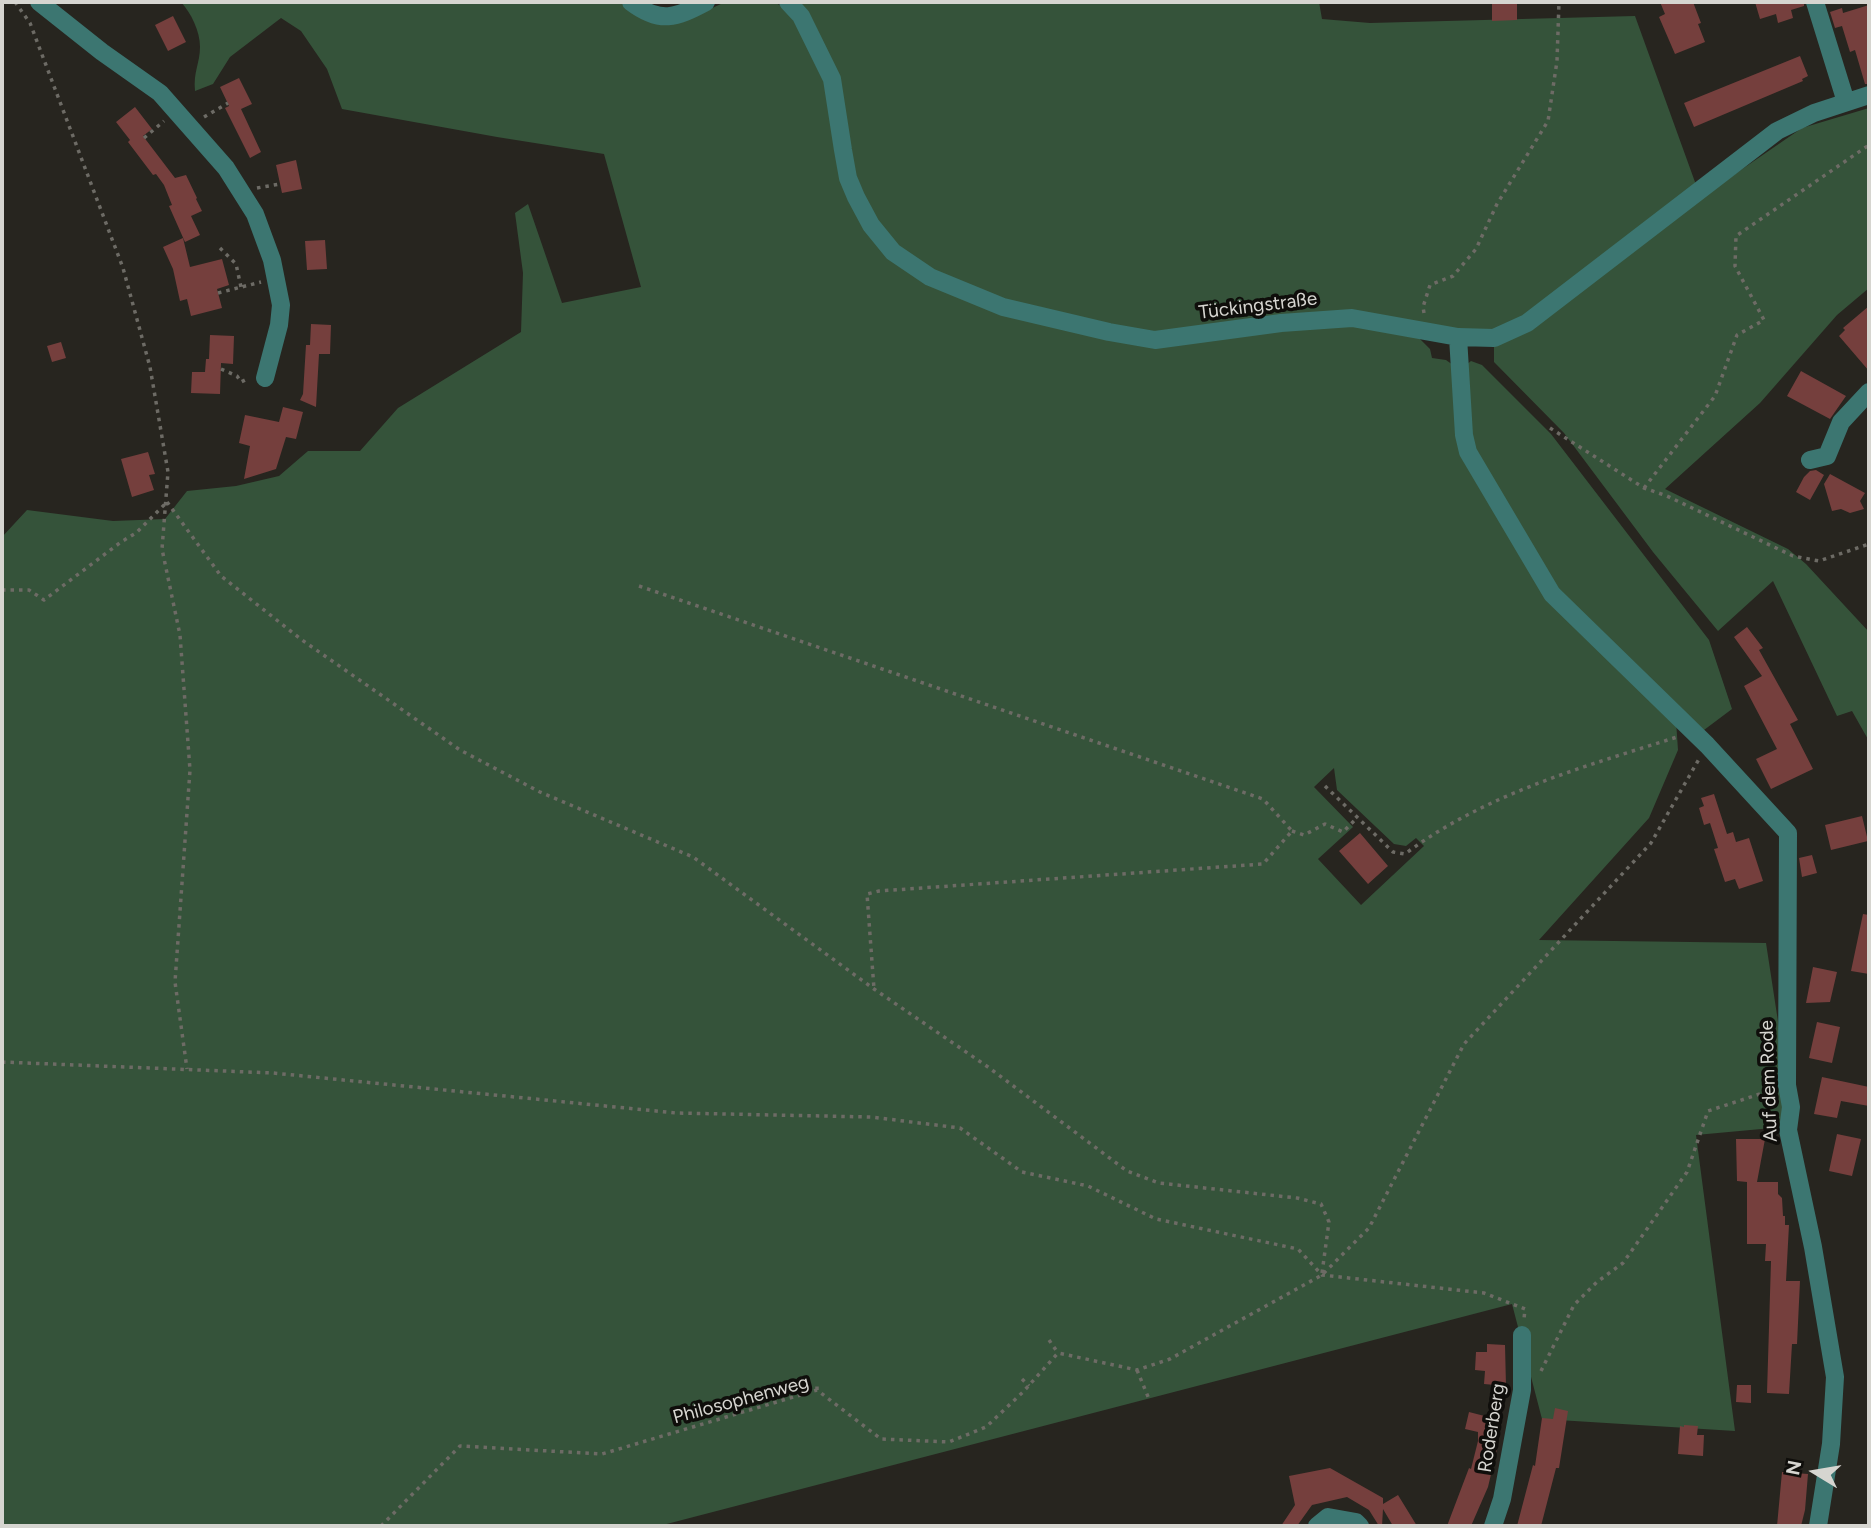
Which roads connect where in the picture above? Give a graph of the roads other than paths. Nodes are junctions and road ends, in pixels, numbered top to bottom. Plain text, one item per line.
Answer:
1 (39, 2) edge
2 (631, 2) edge
3 (706, 2) edge
4 (788, 2) edge
5 (1815, 2) edge
6 (1869, 95) edge
7 (1846, 102) junction
8 (1458, 337) junction
9 (265, 378) dead end
10 (1869, 392) edge
11 (1810, 460) dead end
12 (1521, 1335) road end
13 (1317, 1526) edge
14 (1360, 1526) edge
15 (1493, 1526) edge
16 (1818, 1526) edge

1 - 9 street
2 - 3 street
4 - 8 street, Tückingstraße
5 - 7 street
6 - 7 street, Tückingstraße
7 - 8 street, Tückingstraße
8 - 16 street, Auf dem Rode
10 - 11 street
12 - 15 street, Roderberg
13 - 14 street

